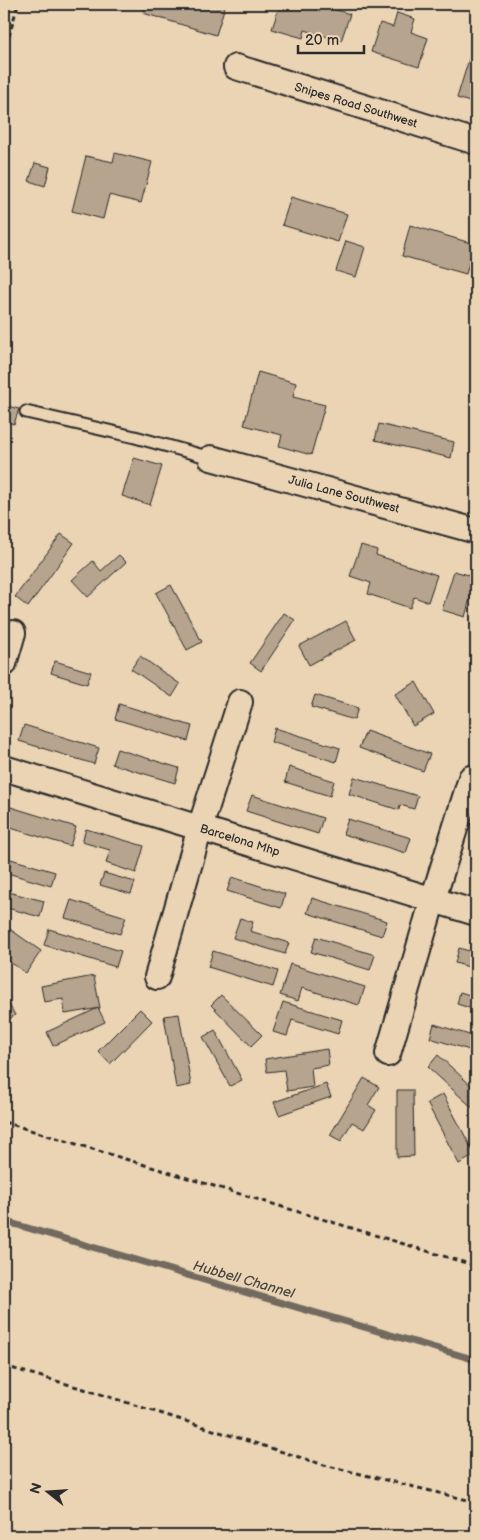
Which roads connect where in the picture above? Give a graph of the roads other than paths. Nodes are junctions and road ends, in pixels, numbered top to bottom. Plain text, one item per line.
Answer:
1 (236, 67) dead end
2 (476, 142) edge
3 (26, 412) dead end
4 (212, 458) joint
5 (476, 530) edge
6 (13, 633) dead end
7 (4, 664) edge
8 (240, 702) dead end
9 (4, 768) edge
10 (471, 778) dead end
11 (200, 828) junction
12 (433, 899) junction
13 (476, 913) edge
14 (157, 977) dead end
15 (388, 1054) dead end

1 - 2 street, Snipes Road Southwest
3 - 4 lane
4 - 5 street, Julia Lane Southwest
6 - 7 street
8 - 11 street
9 - 11 street, Barcelona Mhp
10 - 12 street
11 - 12 street, Barcelona Mhp
11 - 14 street
12 - 13 street, Barcelona Mhp
12 - 15 street

